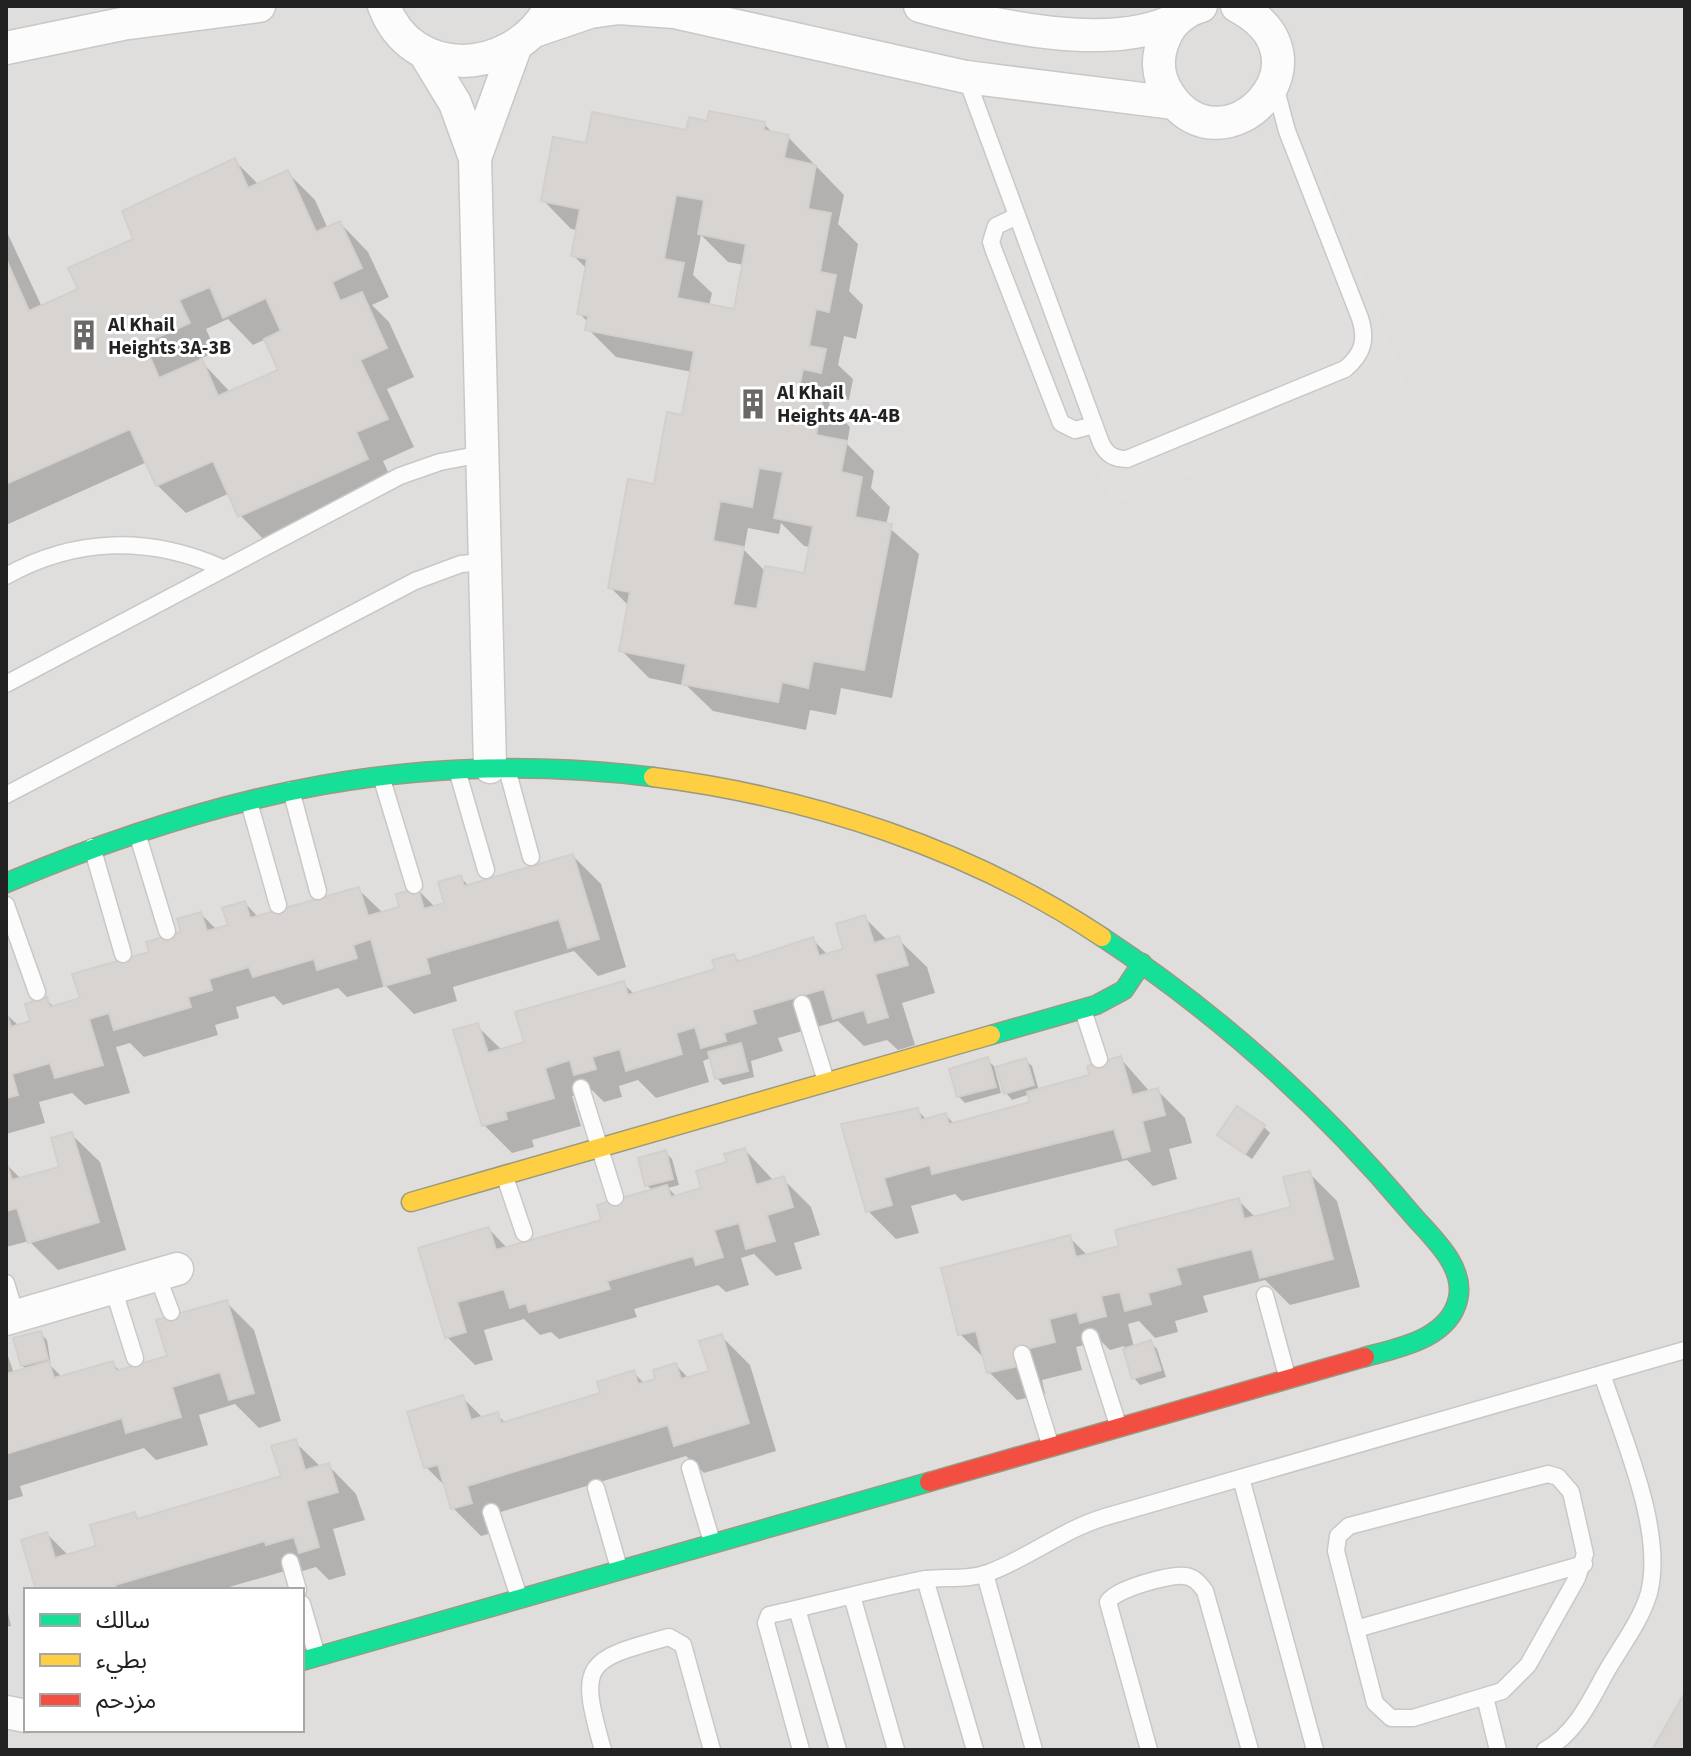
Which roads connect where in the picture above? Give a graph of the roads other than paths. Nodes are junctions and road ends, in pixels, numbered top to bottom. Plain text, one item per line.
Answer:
1 (259, 6) edge
2 (1237, 6) edge
3 (935, 8) edge
4 (378, 9) edge
5 (1189, 12) edge
6 (534, 28) edge
7 (6, 48) edge
8 (424, 52) junction
9 (966, 77) junction
10 (1275, 83) junction
11 (1174, 103) junction
12 (475, 158) junction
13 (1017, 216) junction
14 (1094, 425) junction
15 (482, 454) junction
16 (484, 562) junction
17 (222, 568) junction
18 (6, 576) edge
19 (6, 684) edge
20 (498, 767) junction
21 (457, 769) junction
22 (380, 775) junction
23 (290, 788) junction
24 (6, 795) edge
25 (248, 797) junction
26 (136, 829) junction
27 (92, 845) junction
28 (531, 857) dead end
29 (486, 870) dead end
30 (6, 883) edge
31 (414, 885) dead end
32 (318, 891) dead end
33 (6, 905) edge
34 (278, 905) dead end
35 (167, 931) dead end
36 (123, 954) dead end
37 (1142, 963) junction
38 (37, 992) dead end
39 (802, 1004) dead end
40 (1083, 1008) junction
41 (1099, 1059) dead end
42 (826, 1082) junction
43 (581, 1088) dead end
44 (599, 1147) junction
45 (504, 1175) junction
46 (615, 1197) dead end
47 (411, 1202) dead end
48 (524, 1233) dead end
49 (167, 1272) joint
50 (6, 1283) edge
51 (113, 1288) junction
52 (1265, 1295) dead end
53 (171, 1312) dead end
54 (11, 1318) edge
55 (1090, 1337) dead end
56 (1685, 1350) edge
57 (1022, 1354) dead end
58 (135, 1358) dead end
59 (1602, 1374) junction
60 (1288, 1377) junction
61 (1118, 1427) junction
62 (1051, 1446) junction
63 (690, 1468) dead end
64 (1241, 1478) junction
65 (596, 1488) dead end
66 (491, 1512) dead end
67 (712, 1543) junction
68 (290, 1562) dead end
69 (1584, 1564) junction
70 (620, 1570) junction
71 (985, 1574) junction
72 (925, 1579) junction
73 (297, 1588) edge
74 (852, 1596) junction
75 (519, 1599) junction
76 (797, 1609) junction
77 (304, 1618) edge
78 (1356, 1629) junction
79 (310, 1659) edge
80 (1485, 1697) junction
81 (603, 1750) edge
82 (712, 1750) edge
83 (801, 1750) edge
84 (838, 1750) edge
85 (896, 1750) edge
86 (975, 1750) edge
87 (1034, 1750) edge
88 (1149, 1750) edge
89 (1250, 1750) edge
90 (1315, 1750) edge
91 (1498, 1750) edge
92 (1545, 1750) edge

1 - 7 street
2 - 10 street
3 - 5 street
4 - 8 street
5 - 11 street
6 - 8 street
6 - 9 street
6 - 12 street
8 - 12 street
9 - 11 street
9 - 13 lane
10 - 11 street
10 - 14 lane
12 - 15 street
13 - 14 lane
13 - 14 lane
15 - 16 street
15 - 17 lane
16 - 20 street
16 - 24 lane
17 - 18 lane
17 - 19 lane
20 - 21 street
20 - 28 lane
20 - 37 street
21 - 22 street
21 - 29 lane
22 - 23 street
22 - 31 lane
23 - 25 street
23 - 32 lane
25 - 26 street
25 - 34 lane
26 - 27 street
26 - 35 lane
27 - 30 street
27 - 36 lane
33 - 38 lane
37 - 40 street
37 - 60 street
39 - 42 lane
40 - 41 lane
40 - 42 street
42 - 44 street
43 - 44 lane
44 - 45 street
44 - 46 lane
45 - 47 street
45 - 48 lane
49 - 51 street
49 - 53 lane
50 - 54 lane
51 - 54 street
51 - 58 lane
52 - 60 lane
55 - 61 lane
56 - 59 lane
57 - 62 lane
59 - 64 lane
59 - 92 lane
60 - 61 street
61 - 62 street
62 - 67 street
63 - 67 lane
64 - 71 lane
64 - 90 lane
65 - 70 lane
66 - 75 lane
67 - 70 street
68 - 73 lane
69 - 78 lane
69 - 78 lane
69 - 80 lane
70 - 75 street
71 - 72 lane
71 - 87 lane
72 - 74 lane
72 - 86 lane
74 - 76 lane
74 - 85 lane
75 - 79 street
76 - 83 lane
76 - 84 lane
77 - 79 lane
78 - 80 lane
80 - 91 lane
81 - 82 lane
88 - 89 lane

